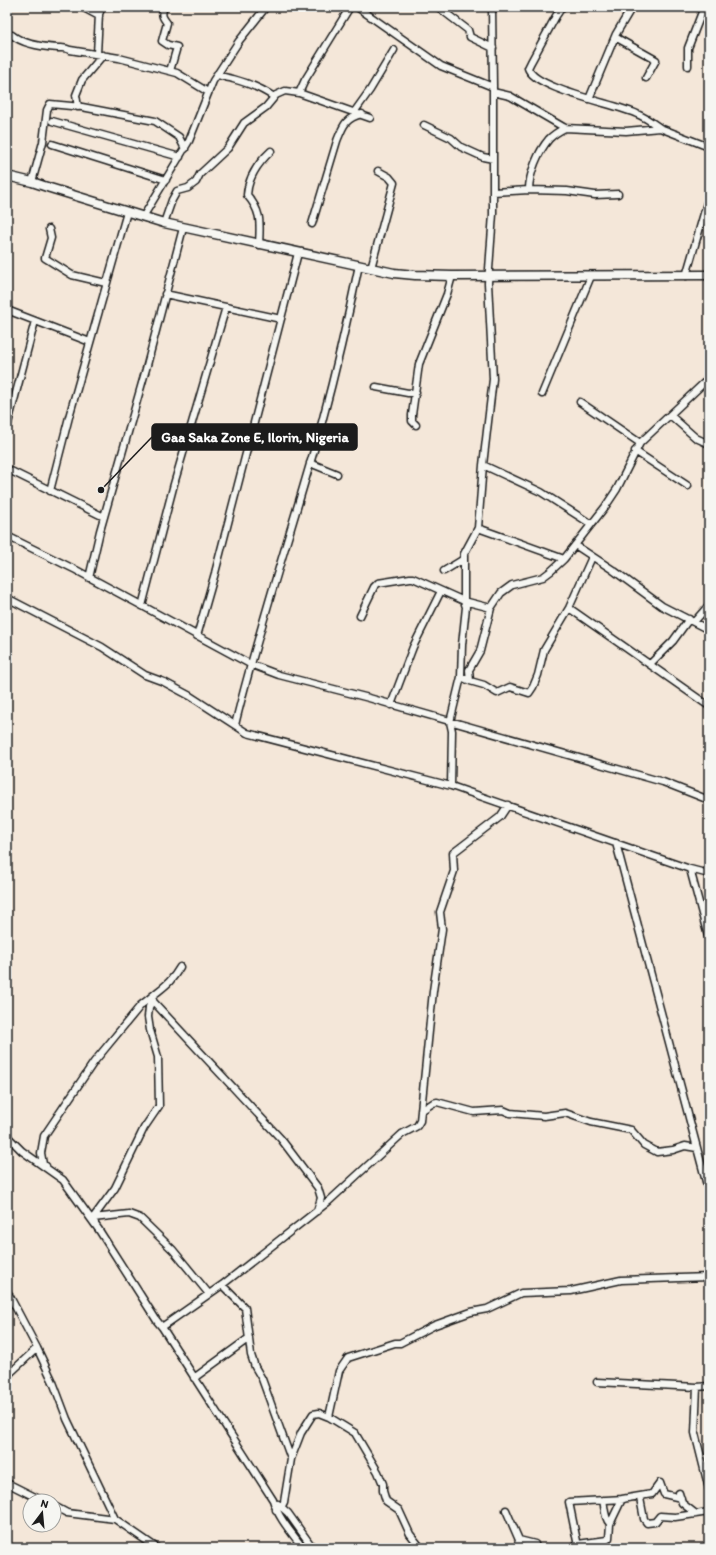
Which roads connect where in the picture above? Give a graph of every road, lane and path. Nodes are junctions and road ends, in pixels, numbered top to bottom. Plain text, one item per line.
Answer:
1 (82, 7) edge
2 (102, 7) edge
3 (266, 7) edge
4 (350, 7) edge
5 (357, 7) edge
6 (438, 7) edge
7 (492, 7) edge
8 (562, 7) edge
9 (632, 7) edge
10 (704, 7) edge
11 (163, 10) dead end
12 (99, 16) junction
13 (12, 35) dead end
14 (615, 37) junction
15 (493, 48) junction
16 (394, 50) dead end
17 (100, 55) junction
18 (688, 66) dead end
19 (170, 71) junction
20 (217, 74) junction
21 (646, 78) dead end
22 (493, 90) junction
23 (208, 92) junction
24 (298, 93) junction
25 (274, 98) junction
26 (589, 99) junction
27 (78, 107) junction
28 (355, 112) junction
29 (362, 114) junction
30 (370, 118) dead end
31 (52, 121) dead end
32 (424, 125) dead end
33 (565, 128) junction
34 (660, 128) junction
35 (52, 144) dead end
36 (709, 147) edge
37 (185, 149) junction
38 (271, 151) dead end
39 (180, 157) junction
40 (493, 159) junction
41 (378, 171) dead end
42 (7, 176) edge
43 (166, 180) junction
44 (32, 182) junction
45 (529, 190) junction
46 (493, 192) junction
47 (618, 194) dead end
48 (709, 196) edge
49 (127, 212) junction
50 (143, 217) junction
51 (164, 223) junction
52 (312, 224) dead end
53 (183, 228) junction
54 (49, 229) dead end
55 (259, 245) junction
56 (298, 253) junction
57 (359, 265) junction
58 (370, 268) junction
59 (709, 275) edge
60 (452, 276) junction
61 (591, 276) junction
62 (686, 276) junction
63 (488, 277) junction
64 (106, 283) junction
65 (165, 294) junction
66 (226, 307) junction
67 (7, 310) edge
68 (281, 319) junction
69 (35, 320) junction
70 (90, 342) junction
71 (709, 375) edge
72 (376, 386) dead end
73 (416, 392) junction
74 (542, 394) dead end
75 (580, 402) dead end
76 (670, 415) junction
77 (416, 425) dead end
78 (7, 427) edge
79 (640, 443) junction
80 (709, 444) edge
81 (635, 451) junction
82 (310, 463) junction
83 (483, 465) junction
84 (7, 469) edge
85 (337, 474) dead end
86 (688, 486) dead end
87 (50, 491) junction
88 (104, 517) junction
89 (590, 524) junction
90 (478, 528) junction
91 (7, 536) edge
92 (575, 545) junction
93 (464, 554) junction
94 (592, 557) junction
95 (564, 559) junction
96 (444, 571) dead end
97 (89, 578) junction
98 (441, 591) junction
99 (7, 598) edge
100 (464, 601) junction
101 (709, 605) edge
102 (142, 606) junction
103 (491, 608) junction
104 (569, 608) junction
105 (360, 616) dead end
106 (691, 621) junction
107 (709, 630) edge
108 (197, 636) junction
109 (250, 664) junction
110 (650, 664) junction
111 (461, 677) junction
112 (470, 680) junction
113 (391, 705) junction
114 (709, 706) edge
115 (450, 722) junction
116 (235, 725) junction
117 (451, 786) junction
118 (709, 800) edge
119 (508, 806) junction
120 (616, 843) junction
121 (690, 869) junction
122 (709, 874) edge
123 (709, 940) edge
124 (180, 968) dead end
125 (151, 999) junction
126 (421, 1111) junction
127 (8, 1139) edge
128 (697, 1148) junction
129 (63, 1180) junction
130 (709, 1193) edge
131 (317, 1210) junction
132 (93, 1218) junction
133 (99, 1230) junction
134 (709, 1277) edge
135 (222, 1285) junction
136 (7, 1291) edge
137 (209, 1294) junction
138 (162, 1327) junction
139 (249, 1338) junction
140 (37, 1348) junction
141 (7, 1376) edge
142 (194, 1378) junction
143 (597, 1382) dead end
144 (709, 1386) edge
145 (697, 1387) junction
146 (329, 1417) junction
147 (291, 1460) junction
148 (7, 1483) edge
149 (709, 1489) edge
150 (27, 1493) edge
151 (639, 1494) junction
152 (652, 1497) dead end
153 (622, 1499) junction
154 (273, 1500) junction
155 (603, 1500) junction
156 (282, 1506) junction
157 (62, 1510) edge
158 (276, 1510) junction
159 (506, 1510) dead end
160 (709, 1512) edge
161 (696, 1514) junction
162 (115, 1519) junction
163 (610, 1524) junction
164 (519, 1540) junction
165 (578, 1546) edge
166 (157, 1548) edge
167 (303, 1548) edge
168 (313, 1548) edge
169 (421, 1548) edge
170 (517, 1548) edge
171 (536, 1548) edge

1 - 12 street
2 - 12 street
3 - 20 street
4 - 24 street
5 - 22 street
6 - 15 street
7 - 15 street
8 - 26 street
9 - 14 street
10 - 18 street
11 - 19 street
12 - 17 street
13 - 17 street
14 - 21 street
14 - 26 street
15 - 22 street
16 - 28 street
17 - 19 street
17 - 27 street
19 - 23 street
20 - 23 street
20 - 25 street
22 - 33 street
22 - 40 street
23 - 37 street
24 - 25 street
24 - 28 street
25 - 51 street
26 - 34 street
27 - 37 street
27 - 44 street
28 - 29 street
29 - 30 street
29 - 52 street
31 - 39 street
32 - 40 street
33 - 34 street
33 - 45 street
34 - 36 street
35 - 43 street
37 - 39 street
38 - 55 street
39 - 43 street
40 - 46 street
41 - 58 street
42 - 44 street
43 - 50 street
44 - 49 street
45 - 46 street
45 - 47 street
46 - 63 street
48 - 62 street
49 - 50 street
49 - 64 street
50 - 51 street
51 - 53 street
53 - 55 street
53 - 65 street
54 - 64 street
55 - 56 street
56 - 57 street
56 - 68 street
57 - 58 street
57 - 82 street
58 - 60 street
59 - 62 street
60 - 63 street
60 - 73 street
61 - 62 street
61 - 63 street
61 - 74 street
63 - 83 street
64 - 70 street
65 - 66 street
65 - 88 street
66 - 68 street
66 - 102 street
67 - 69 street
68 - 108 street
69 - 70 street
69 - 78 street
70 - 87 street
71 - 76 street
72 - 73 street
73 - 77 street
75 - 79 street
76 - 79 street
76 - 80 street
79 - 81 street
81 - 86 street
81 - 89 street
82 - 85 street
82 - 109 street
83 - 89 street
83 - 90 street
84 - 87 street
87 - 88 street
88 - 97 street
89 - 92 street
90 - 93 street
90 - 95 street
91 - 97 street
92 - 94 street
92 - 95 street
93 - 96 street
93 - 100 street
94 - 104 street
94 - 106 street
95 - 103 street
97 - 102 street
98 - 100 street
98 - 105 street
98 - 113 street
99 - 116 street
100 - 103 street
100 - 111 street
101 - 106 street
102 - 108 street
103 - 112 street
104 - 110 street
104 - 112 street
106 - 107 street
106 - 110 street
108 - 109 street
109 - 113 street
109 - 116 street
110 - 114 street
111 - 112 street
111 - 115 street
113 - 115 street
115 - 117 street
115 - 118 street
116 - 117 street
117 - 119 street
119 - 120 street
119 - 126 street
120 - 121 street
120 - 128 street
121 - 122 street
121 - 123 street
124 - 125 street
125 - 129 street
125 - 131 street
125 - 132 street
126 - 128 street
126 - 131 street
127 - 129 street
128 - 130 street
129 - 133 street
131 - 135 street
132 - 133 street
132 - 137 street
133 - 138 street
134 - 146 street
135 - 137 street
135 - 139 street
136 - 140 street
137 - 138 street
138 - 142 street
139 - 142 street
139 - 147 street
140 - 141 street
140 - 162 street
142 - 154 street
143 - 145 street
144 - 145 street
145 - 149 street
146 - 147 street
146 - 169 street
147 - 156 street
148 - 150 street
151 - 152 street
151 - 153 street
151 - 161 street
151 - 161 street
153 - 155 street
153 - 163 street
154 - 156 street
154 - 158 street
155 - 163 street
155 - 165 street
156 - 158 street
156 - 168 street
157 - 162 street
158 - 167 street
159 - 164 street
160 - 161 street
162 - 166 street
163 - 165 street
164 - 170 street
164 - 171 street

